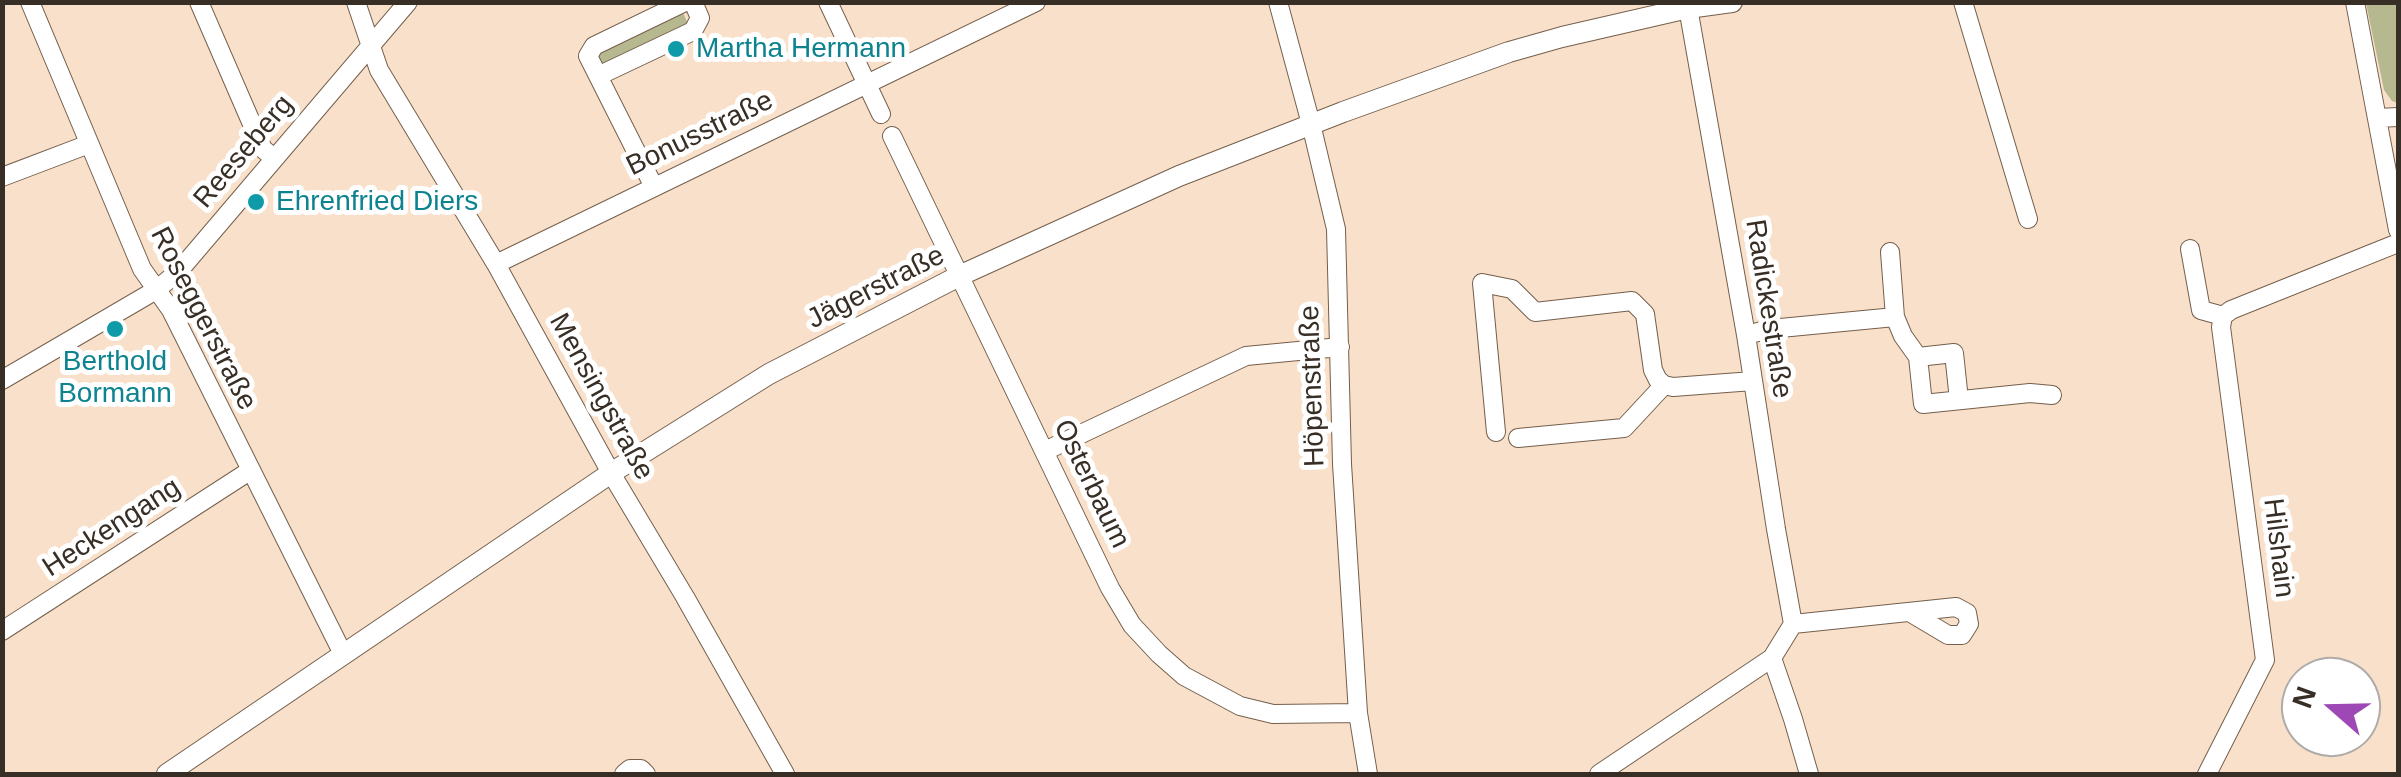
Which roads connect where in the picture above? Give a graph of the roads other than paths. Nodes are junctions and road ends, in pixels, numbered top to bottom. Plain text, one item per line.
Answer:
1 (30, 2) edge
2 (200, 2) edge
3 (356, 2) edge
4 (408, 2) edge
5 (685, 2) edge
6 (693, 2) edge
7 (828, 2) edge
8 (1036, 2) edge
9 (1278, 2) edge
10 (1732, 2) edge
11 (1963, 2) edge
12 (2355, 2) edge
13 (1687, 5) edge
14 (370, 46) junction
15 (598, 76) junction
16 (867, 84) junction
17 (882, 114) dead end
18 (2398, 117) edge
19 (2378, 118) junction
20 (1311, 124) junction
21 (892, 136) dead end
22 (89, 144) junction
23 (274, 158) junction
24 (2, 177) edge
25 (654, 188) junction
26 (2028, 219) dead end
27 (2398, 230) edge
28 (2398, 243) edge
29 (2190, 249) dead end
30 (1890, 252) dead end
31 (496, 264) junction
32 (959, 276) junction
33 (156, 290) junction
34 (2224, 316) junction
35 (1896, 317) junction
36 (1746, 335) junction
37 (1340, 348) junction
38 (1918, 357) junction
39 (2, 380) edge
40 (1752, 382) junction
41 (1664, 385) junction
42 (2052, 395) dead end
43 (1959, 400) junction
44 (1496, 432) dead end
45 (1518, 438) dead end
46 (1045, 451) junction
47 (251, 470) junction
48 (611, 473) junction
49 (1911, 613) dead end
50 (1793, 624) junction
51 (2, 631) edge
52 (343, 654) junction
53 (1772, 658) junction
54 (1358, 713) junction
55 (167, 774) edge
56 (624, 774) edge
57 (646, 774) edge
58 (785, 774) edge
59 (1368, 774) edge
60 (1599, 774) edge
61 (1809, 774) edge
62 (2207, 774) edge

1 - 22 street, Roseggerstraße
2 - 23 street
3 - 14 street, Mensingstraße
4 - 14 street, Reeseberg
5 - 15 street
6 - 15 street
7 - 16 street
8 - 16 street, Bonusstraße
9 - 20 street, Höpenstraße
10 - 13 street, Jägerstraße
11 - 26 street
12 - 19 street
13 - 20 street, Jägerstraße
13 - 36 street, Radickestraße
14 - 23 street, Reeseberg
14 - 31 street, Mensingstraße
15 - 25 street
16 - 17 street
16 - 25 street, Bonusstraße
18 - 19 street
19 - 27 street
20 - 32 street, Jägerstraße
20 - 37 street, Höpenstraße
21 - 32 street, Osterbaum
22 - 24 street
22 - 33 street, Roseggerstraße
23 - 33 street, Reeseberg
25 - 31 street, Bonusstraße
28 - 34 street
29 - 34 street
30 - 35 street
31 - 48 street, Mensingstraße
32 - 46 street, Osterbaum
32 - 48 street, Jägerstraße
33 - 39 street, Reeseberg
33 - 47 street, Roseggerstraße
34 - 62 street, Hilshain
35 - 36 street
35 - 38 street
36 - 40 street, Radickestraße
37 - 46 street
37 - 54 street, Höpenstraße
38 - 43 street
38 - 43 street
40 - 41 street
40 - 50 street, Radickestraße
41 - 44 street
41 - 45 street
42 - 43 street
46 - 54 street, Osterbaum
47 - 51 street, Heckengang
47 - 52 street, Roseggerstraße
48 - 52 street, Jägerstraße
48 - 58 street, Mensingstraße
49 - 50 street
50 - 53 street
52 - 55 street, Jägerstraße
53 - 60 street
53 - 61 street
54 - 59 street, Höpenstraße
56 - 57 street

